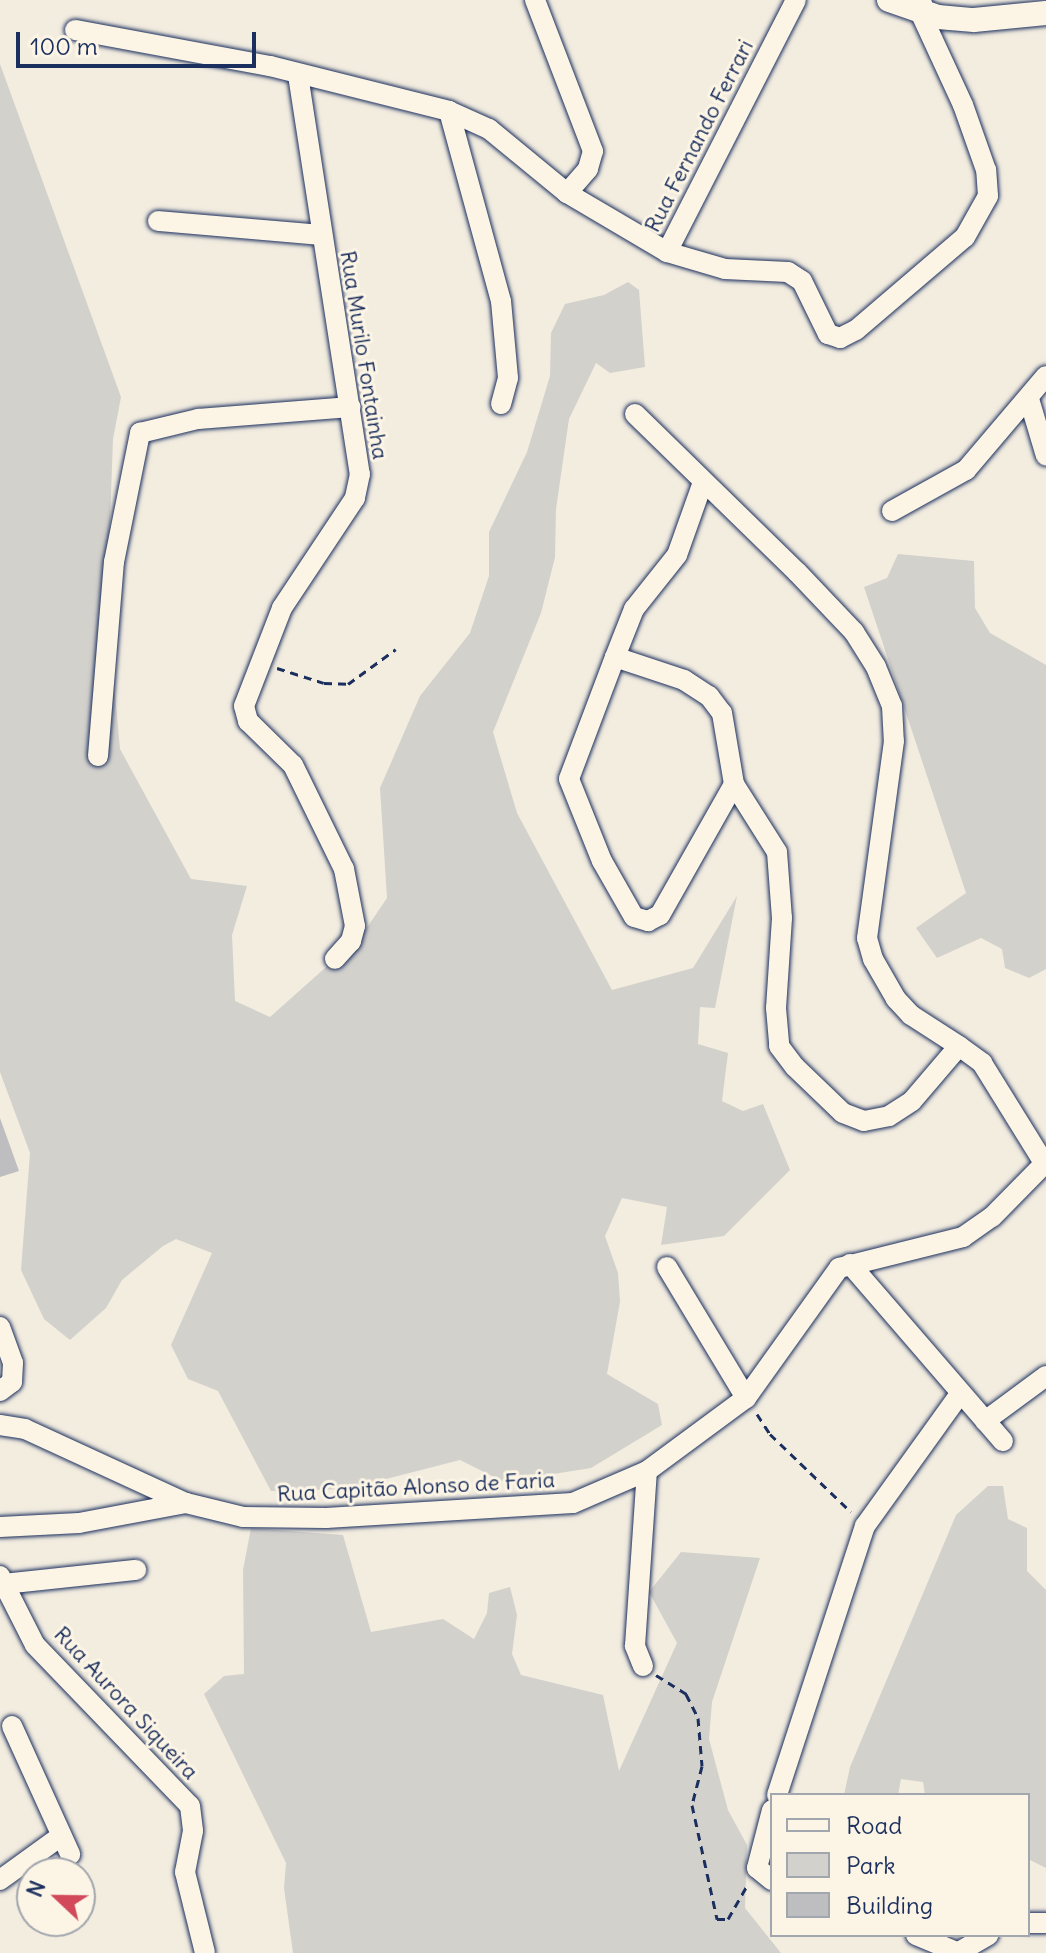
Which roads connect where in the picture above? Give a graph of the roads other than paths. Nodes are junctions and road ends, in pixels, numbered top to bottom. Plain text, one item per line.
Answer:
1 (535, 0) edge
2 (796, 0) edge
3 (889, 0) edge
4 (921, 6) edge
5 (1046, 13) edge
6 (75, 30) dead end
7 (298, 75) junction
8 (449, 111) junction
9 (567, 193) junction
10 (158, 221) dead end
11 (320, 235) junction
12 (667, 252) junction
13 (1046, 376) edge
14 (1029, 399) junction
15 (501, 404) dead end
16 (351, 407) junction
17 (635, 414) dead end
18 (1046, 456) edge
19 (703, 482) junction
20 (892, 511) dead end
21 (615, 657) junction
22 (98, 756) dead end
23 (734, 784) junction
24 (335, 959) dead end
25 (959, 1046) junction
26 (1045, 1162) edge
27 (850, 1264) junction
28 (667, 1267) dead end
29 (0, 1327) edge
30 (1046, 1376) edge
31 (0, 1391) edge
32 (960, 1394) junction
33 (746, 1398) junction
34 (985, 1421) junction
35 (0, 1425) edge
36 (1003, 1441) dead end
37 (647, 1471) junction
38 (186, 1503) junction
39 (0, 1527) edge
40 (136, 1570) dead end
41 (2, 1580) edge
42 (643, 1666) road end
43 (12, 1726) dead end
44 (778, 1793) edge
45 (770, 1828) edge
46 (765, 1874) edge
47 (0, 1880) edge
48 (921, 1937) edge
49 (985, 1937) edge
50 (959, 1952) edge
51 (205, 1953) edge

1 - 9 street
2 - 12 street, Rua Fernando Ferrari
3 - 4 main road
4 - 5 main road
4 - 12 street
6 - 7 street
7 - 8 street
7 - 11 street, Rua Murilo Fontainha
8 - 9 street
8 - 15 street
9 - 12 street
10 - 11 street
11 - 16 street, Rua Murilo Fontainha
13 - 14 street
14 - 18 street
14 - 20 street
16 - 22 street
16 - 24 street, Rua Murilo Fontainha
17 - 19 street
19 - 21 street
19 - 25 street
21 - 23 street
21 - 23 street
23 - 25 street
25 - 26 street
26 - 27 street, Rua Capitão Alonso de Faria
27 - 32 street
27 - 33 street, Rua Capitão Alonso de Faria
28 - 33 street
29 - 31 street
30 - 34 street
32 - 34 street
32 - 44 street
33 - 37 street, Rua Capitão Alonso de Faria
34 - 36 street
35 - 38 street, Rua Capitão Alonso de Faria
37 - 38 street, Rua Capitão Alonso de Faria
37 - 42 street
38 - 39 street, Rua Capitão Alonso de Faria
40 - 41 street
41 - 51 street, Rua Aurora Siqueira
43 - 47 street
45 - 46 street
48 - 50 street
49 - 50 street

